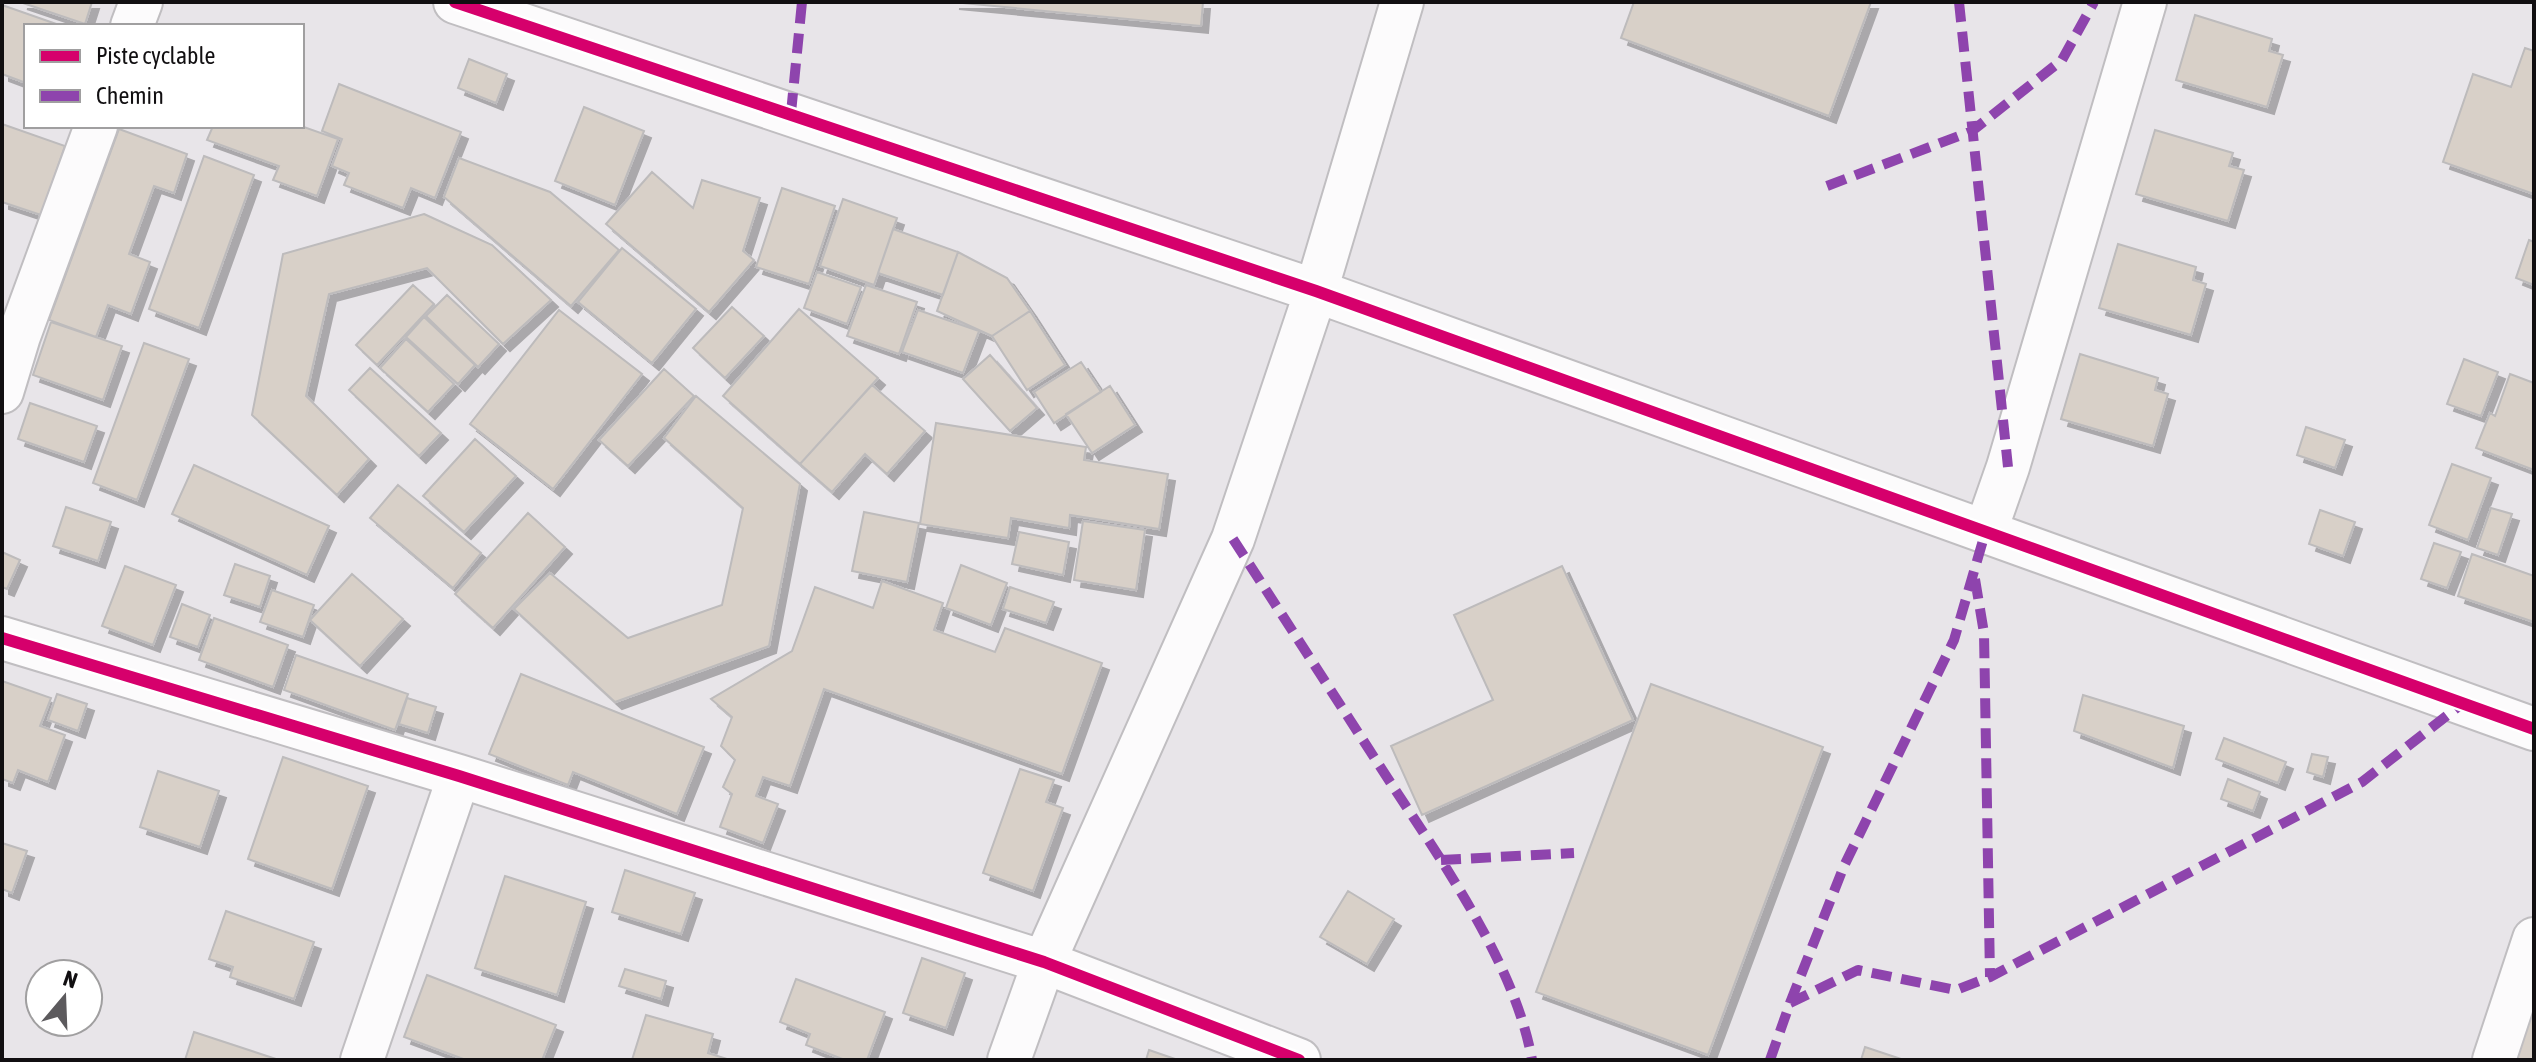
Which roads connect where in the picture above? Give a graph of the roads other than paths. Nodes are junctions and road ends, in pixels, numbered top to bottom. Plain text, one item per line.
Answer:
1 (141, 2) edge
2 (455, 2) edge
3 (1402, 2) edge
4 (2145, 2) edge
5 (133, 24) edge
6 (95, 128) edge
7 (1316, 291) junction
8 (2, 392) edge
9 (1986, 530) junction
10 (2, 638) edge
11 (2534, 729) edge
12 (459, 776) junction
13 (2534, 939) edge
14 (1044, 962) junction
15 (362, 1060) edge
16 (1009, 1060) edge
17 (1299, 1060) edge
18 (2494, 1060) edge

1 - 5 street
2 - 7 street
3 - 7 street
4 - 9 street
6 - 8 street
7 - 9 street
7 - 14 street
9 - 11 street
10 - 12 street
12 - 14 street
12 - 15 street
13 - 18 street
14 - 16 street
14 - 17 street

